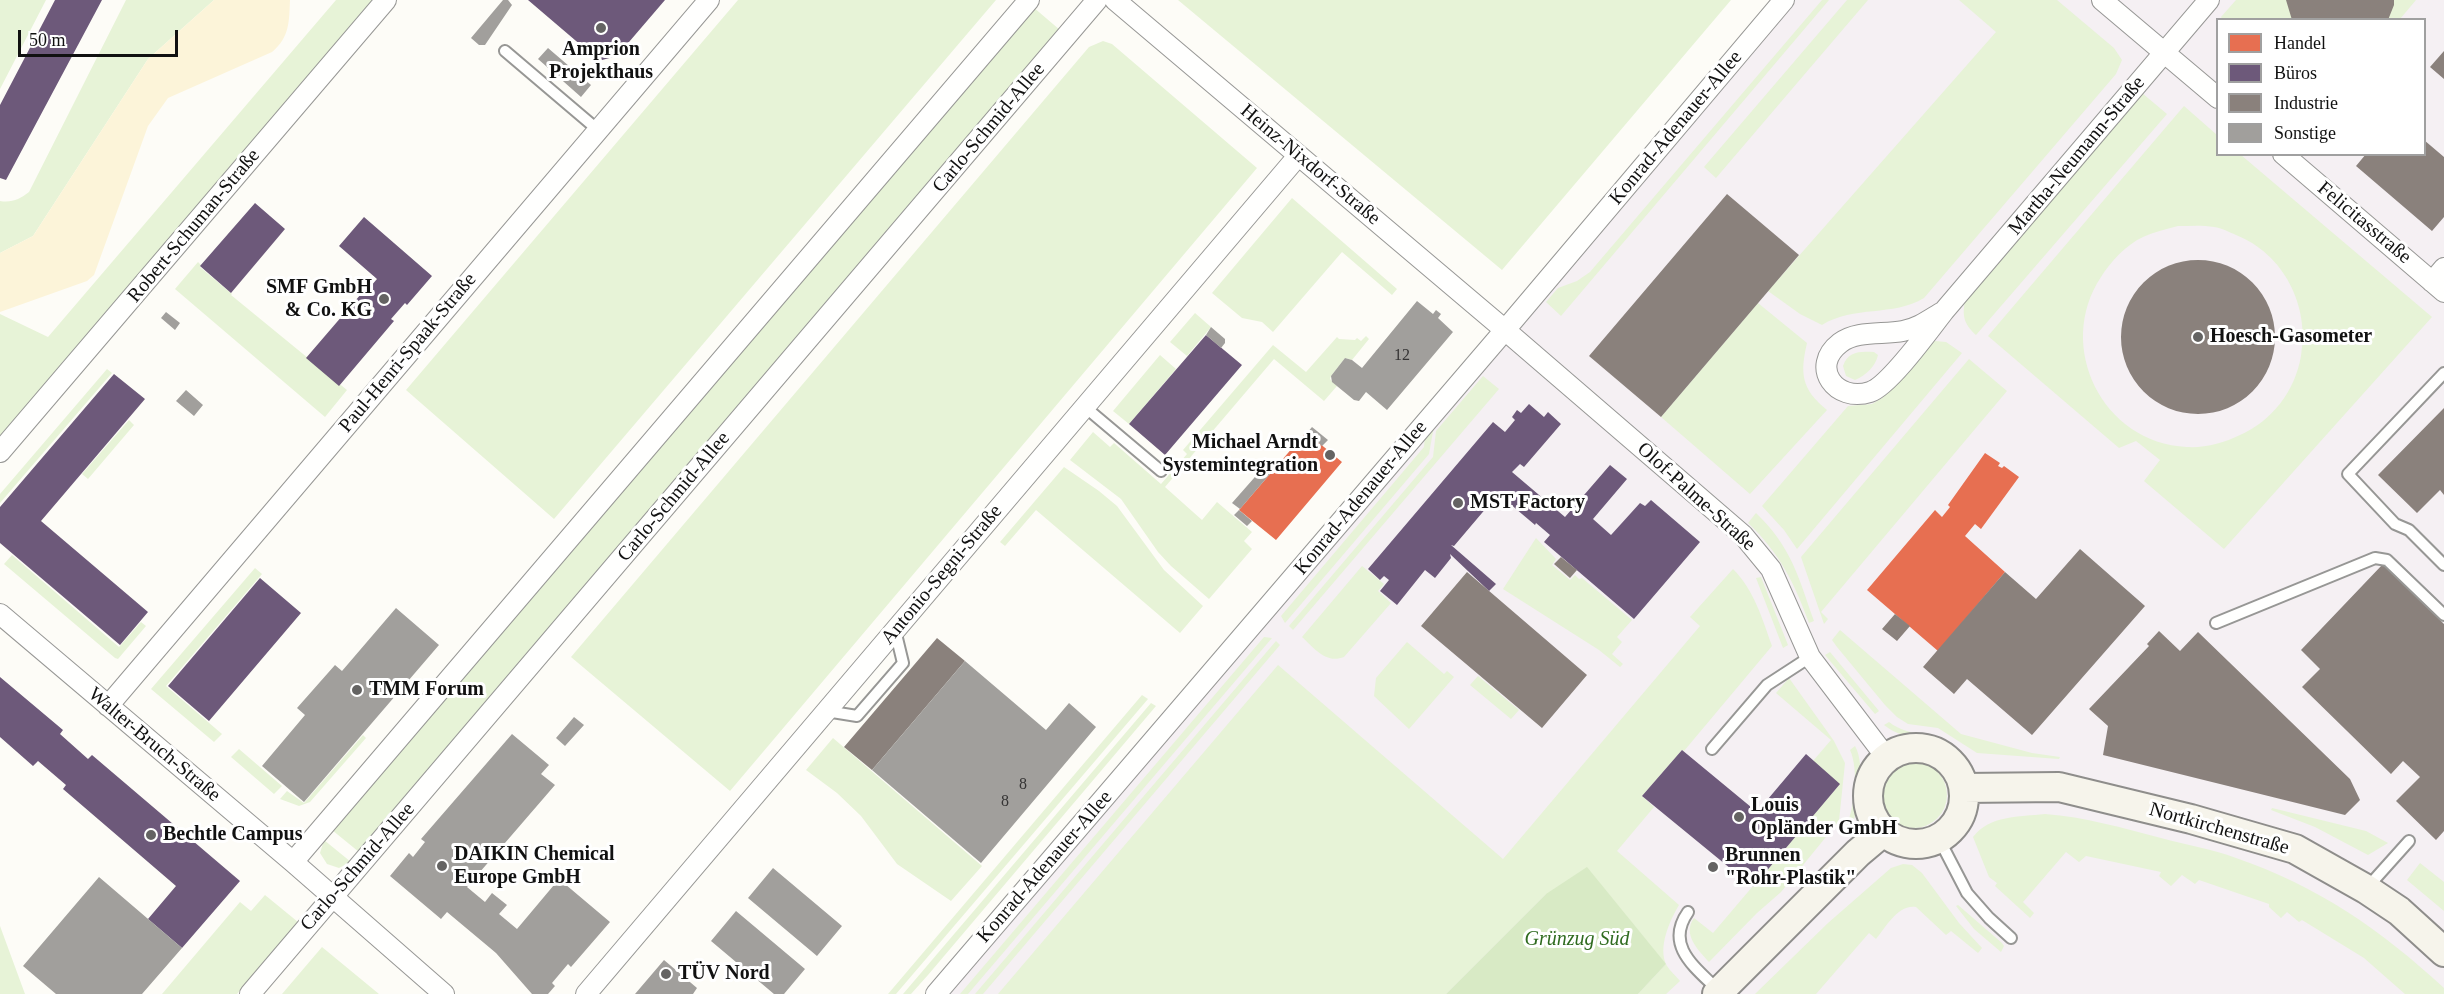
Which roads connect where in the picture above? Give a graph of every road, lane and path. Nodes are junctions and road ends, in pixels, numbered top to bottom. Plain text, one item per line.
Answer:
1 (386, 0) edge
2 (709, 0) edge
3 (1029, 0) edge
4 (1097, 0) edge
5 (1115, 0) edge
6 (1784, 0) edge
7 (2102, 0) edge
8 (2209, 0) edge
9 (505, 51) dead end
10 (2164, 53) junction
11 (2216, 97) edge
12 (598, 130) junction
13 (1298, 156) junction
14 (2285, 156) edge
15 (2440, 280) edge
16 (1944, 311) junction
17 (1505, 330) junction
18 (2444, 373) edge
19 (1085, 406) junction
20 (0, 452) edge
21 (1161, 471) dead end
22 (2444, 565) edge
23 (0, 614) edge
24 (2444, 615) edge
25 (2216, 623) dead end
26 (895, 630) junction
27 (1810, 657) junction
28 (108, 706) junction
29 (825, 711) junction
30 (1712, 749) dead end
31 (1886, 757) junction
32 (1964, 788) junction
33 (1883, 832) junction
34 (1939, 839) junction
35 (2409, 841) dead end
36 (293, 862) junction
37 (2366, 889) junction
38 (333, 897) junction
39 (1688, 912) dead end
40 (2011, 938) dead end
41 (2444, 952) edge
42 (1718, 993) edge
43 (250, 994) edge
44 (444, 994) edge
45 (586, 994) edge
46 (936, 994) edge

1 - 20 street, Robert-Schuman-Straße
2 - 12 street, Paul-Henri-Spaak-Straße
3 - 36 street
4 - 38 street, Carlo-Schmid-Allee
5 - 13 street, Heinz-Nixdorf-Straße
6 - 17 street, Konrad-Adenauer-Allee
7 - 10 street
8 - 10 street, Martha-Neumann-Straße
9 - 12 lane
10 - 11 street
10 - 16 street, Martha-Neumann-Straße
12 - 28 street, Paul-Henri-Spaak-Straße
13 - 17 street, Heinz-Nixdorf-Straße
13 - 19 street, Antonio-Segni-Straße
14 - 15 street, Felicitasstraße
16 - 16 street, Martha-Neumann-Straße
17 - 27 street, Olof-Palme-Straße
17 - 46 street, Konrad-Adenauer-Allee
18 - 22 lane
19 - 21 lane
19 - 26 street, Antonio-Segni-Straße
23 - 28 street, Walter-Bruch-Straße
24 - 25 lane
26 - 29 street, Antonio-Segni-Straße
26 - 29 lane
27 - 30 lane
27 - 31 street, Olof-Palme-Straße
28 - 36 street, Walter-Bruch-Straße
29 - 45 street, Antonio-Segni-Straße
31 - 32 main road
31 - 33 main road
32 - 34 main road
32 - 37 main road, Nortkirchenstraße
33 - 34 main road
33 - 42 main road
34 - 40 lane
35 - 37 lane
36 - 38 street, Walter-Bruch-Straße
37 - 41 main road, Nortkirchenstraße
38 - 43 street, Carlo-Schmid-Allee
38 - 44 street, Walter-Bruch-Straße
39 - 42 lane

